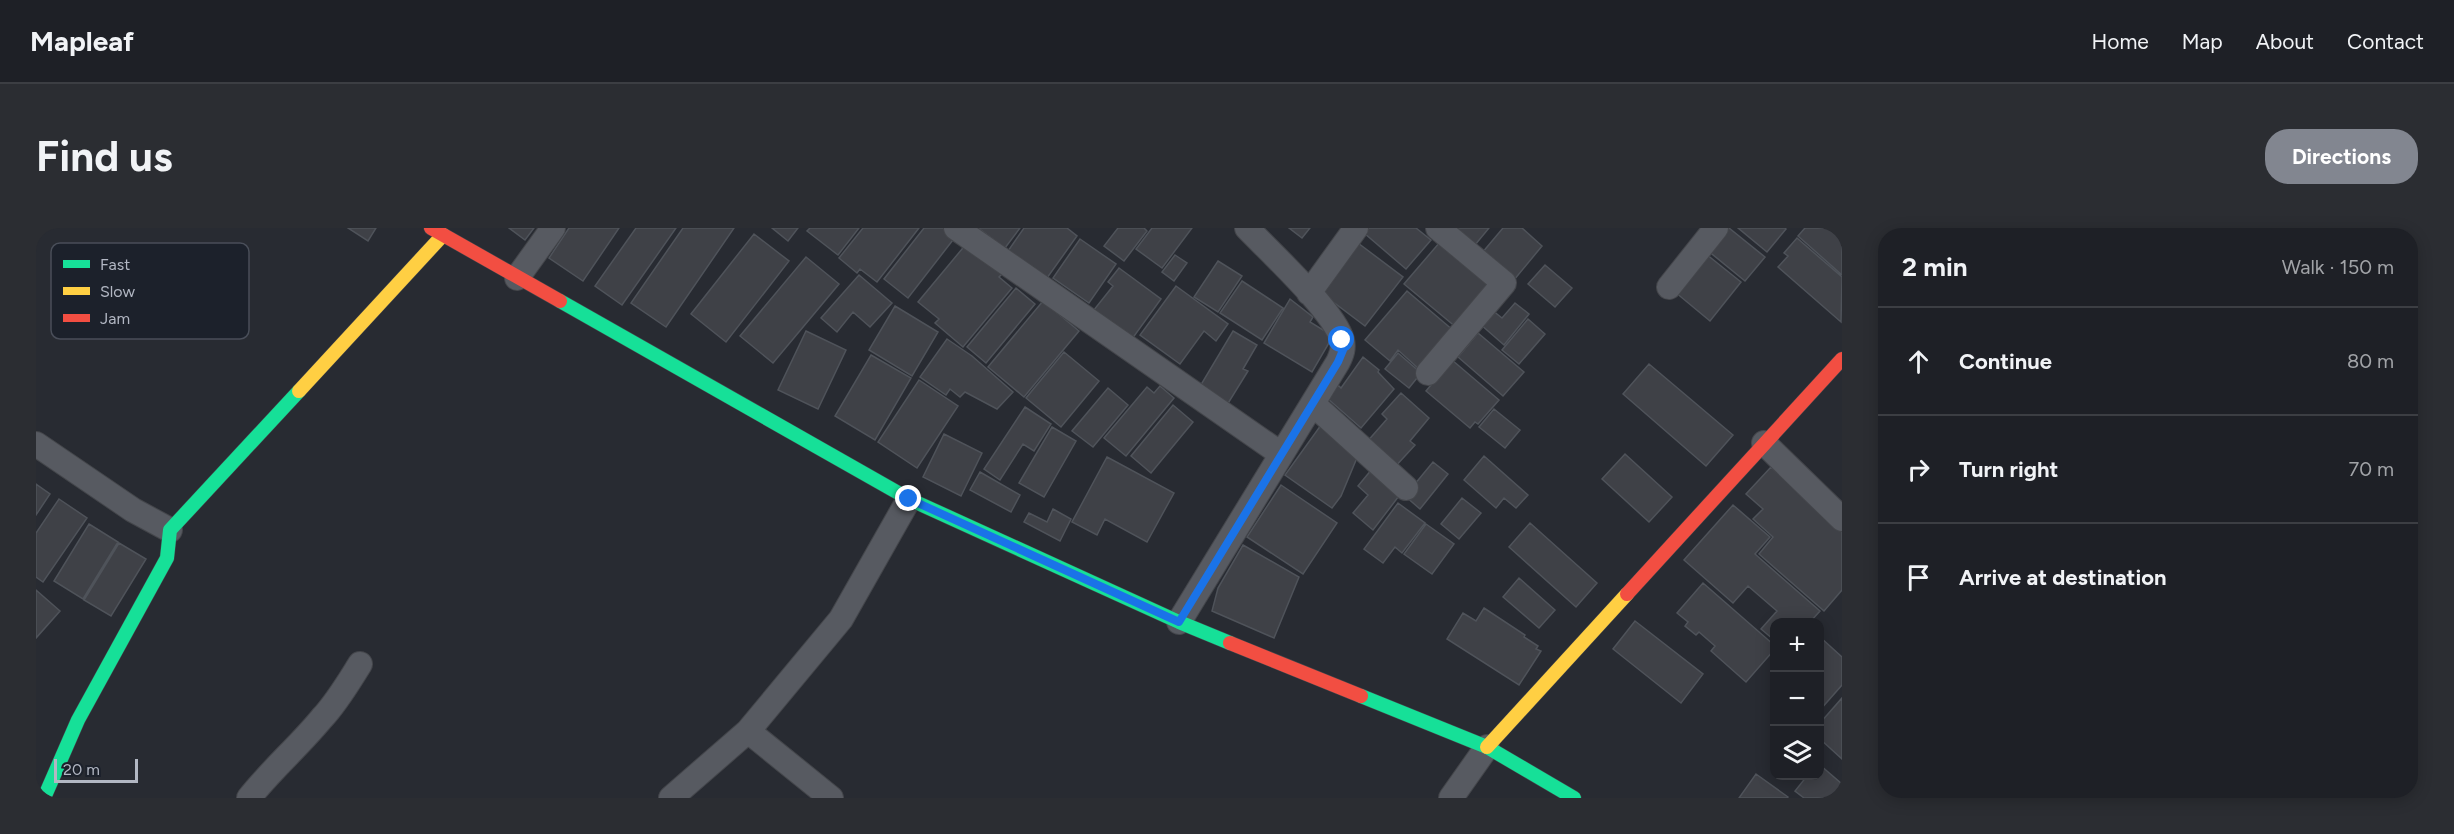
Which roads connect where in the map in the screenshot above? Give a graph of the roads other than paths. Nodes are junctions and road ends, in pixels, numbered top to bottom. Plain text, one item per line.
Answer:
1 (553, 228) edge
2 (956, 228) edge
3 (1246, 228) edge
4 (1356, 228) edge
5 (1438, 228) edge
6 (1716, 228) edge
7 (437, 232) edge
8 (517, 278) junction
9 (1669, 287) dead end
10 (1309, 293) junction
11 (1842, 359) edge
12 (1428, 373) dead end
13 (1313, 404) junction
14 (1764, 443) junction
15 (36, 444) edge
16 (1281, 454) junction
17 (1406, 488) dead end
18 (909, 499) junction
19 (1842, 519) edge
20 (170, 530) junction
21 (1179, 622) junction
22 (360, 664) dead end
23 (748, 731) junction
24 (1486, 747) junction
25 (44, 798) edge
26 (249, 798) edge
27 (671, 798) edge
28 (831, 798) edge
29 (1451, 798) edge
30 (1574, 798) edge

1 - 8 street
2 - 16 street
3 - 10 street
4 - 10 street
5 - 12 street
6 - 9 street
7 - 8 street
7 - 20 street
8 - 18 street
10 - 13 street
11 - 14 street
13 - 16 street
13 - 17 street
14 - 19 street
14 - 24 street
15 - 20 street
16 - 21 street
18 - 21 street
18 - 23 street
20 - 25 street
21 - 24 street
22 - 26 street
23 - 27 street
23 - 28 street
24 - 29 street
24 - 30 street

